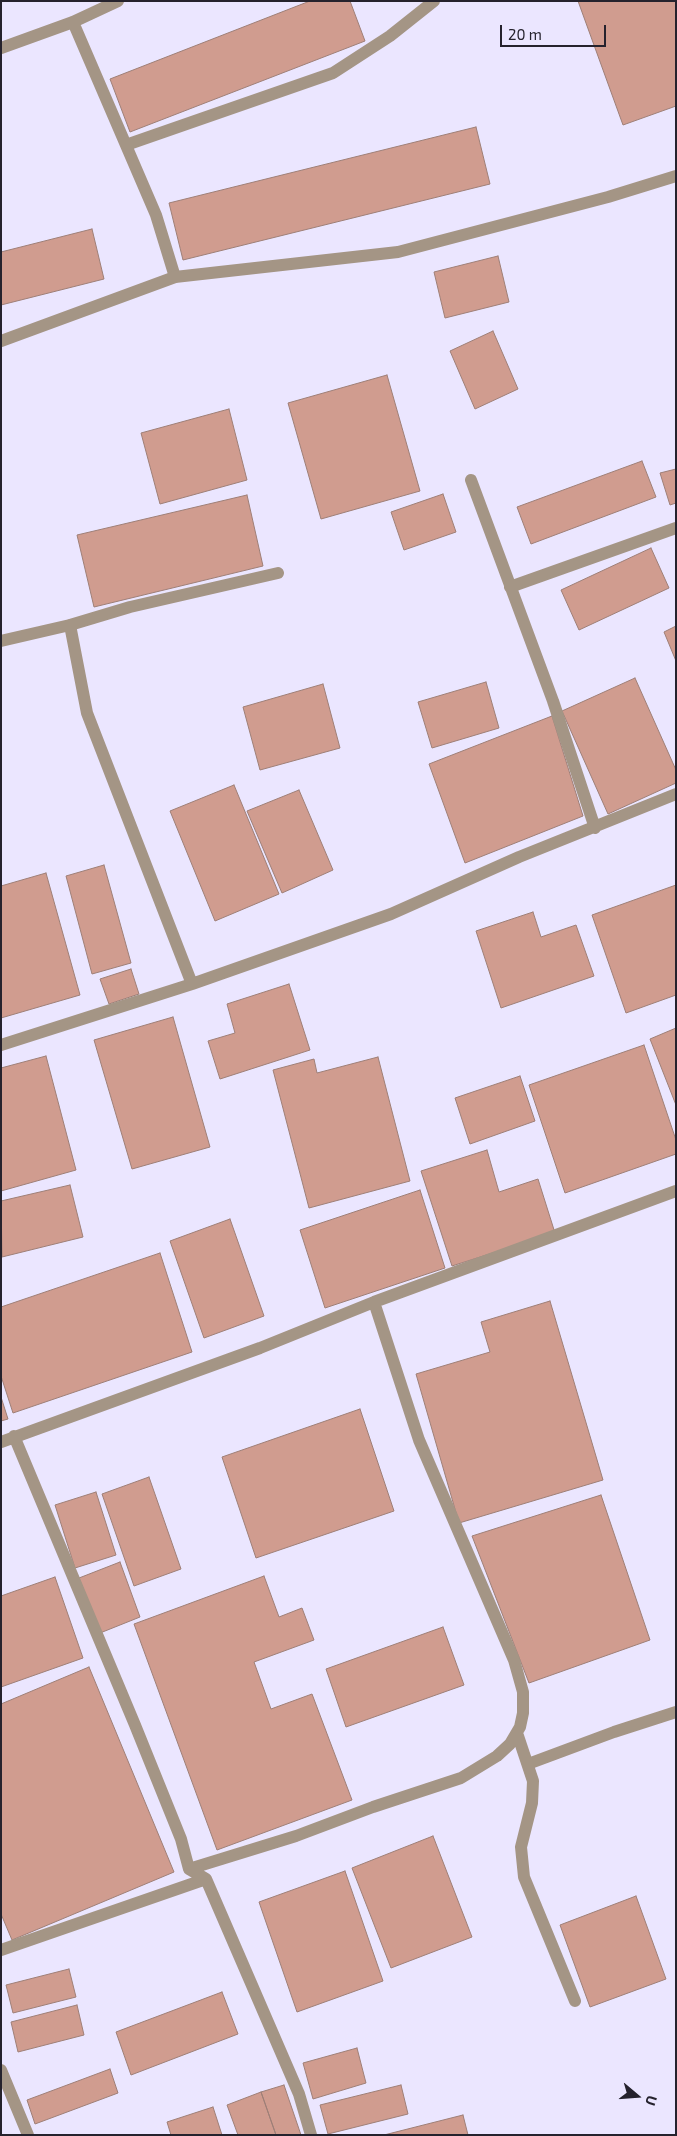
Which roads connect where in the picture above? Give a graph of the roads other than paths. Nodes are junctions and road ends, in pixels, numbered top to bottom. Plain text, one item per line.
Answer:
1 (118, 1) edge
2 (434, 1) edge
3 (73, 22) junction
4 (1, 48) edge
5 (126, 145) junction
6 (676, 176) edge
7 (175, 277) junction
8 (1, 341) edge
9 (471, 480) dead end
10 (676, 528) edge
11 (278, 573) dead end
12 (510, 587) junction
13 (70, 625) junction
14 (1, 641) edge
15 (676, 794) edge
16 (595, 828) junction
17 (192, 984) junction
18 (1, 1045) edge
19 (676, 1191) edge
20 (374, 1302) junction
21 (14, 1436) junction
22 (1, 1442) edge
23 (676, 1712) edge
24 (517, 1733) junction
25 (528, 1764) junction
26 (189, 1869) junction
27 (206, 1878) junction
28 (1, 1950) edge
29 (575, 2001) dead end
30 (1, 2070) edge
31 (28, 2135) edge
32 (311, 2135) edge

1 - 3 street
2 - 5 street
3 - 4 street
3 - 5 street
5 - 7 street
6 - 7 street
7 - 8 street
9 - 12 street
10 - 12 street
11 - 13 street
12 - 16 street
13 - 14 street
13 - 17 street
15 - 16 street
16 - 17 street
17 - 18 street
19 - 20 street
20 - 21 street
20 - 24 street
21 - 22 street
21 - 26 street
23 - 25 street
24 - 25 street
24 - 26 street
25 - 29 street
26 - 27 street
27 - 28 street
27 - 32 street
30 - 31 street

